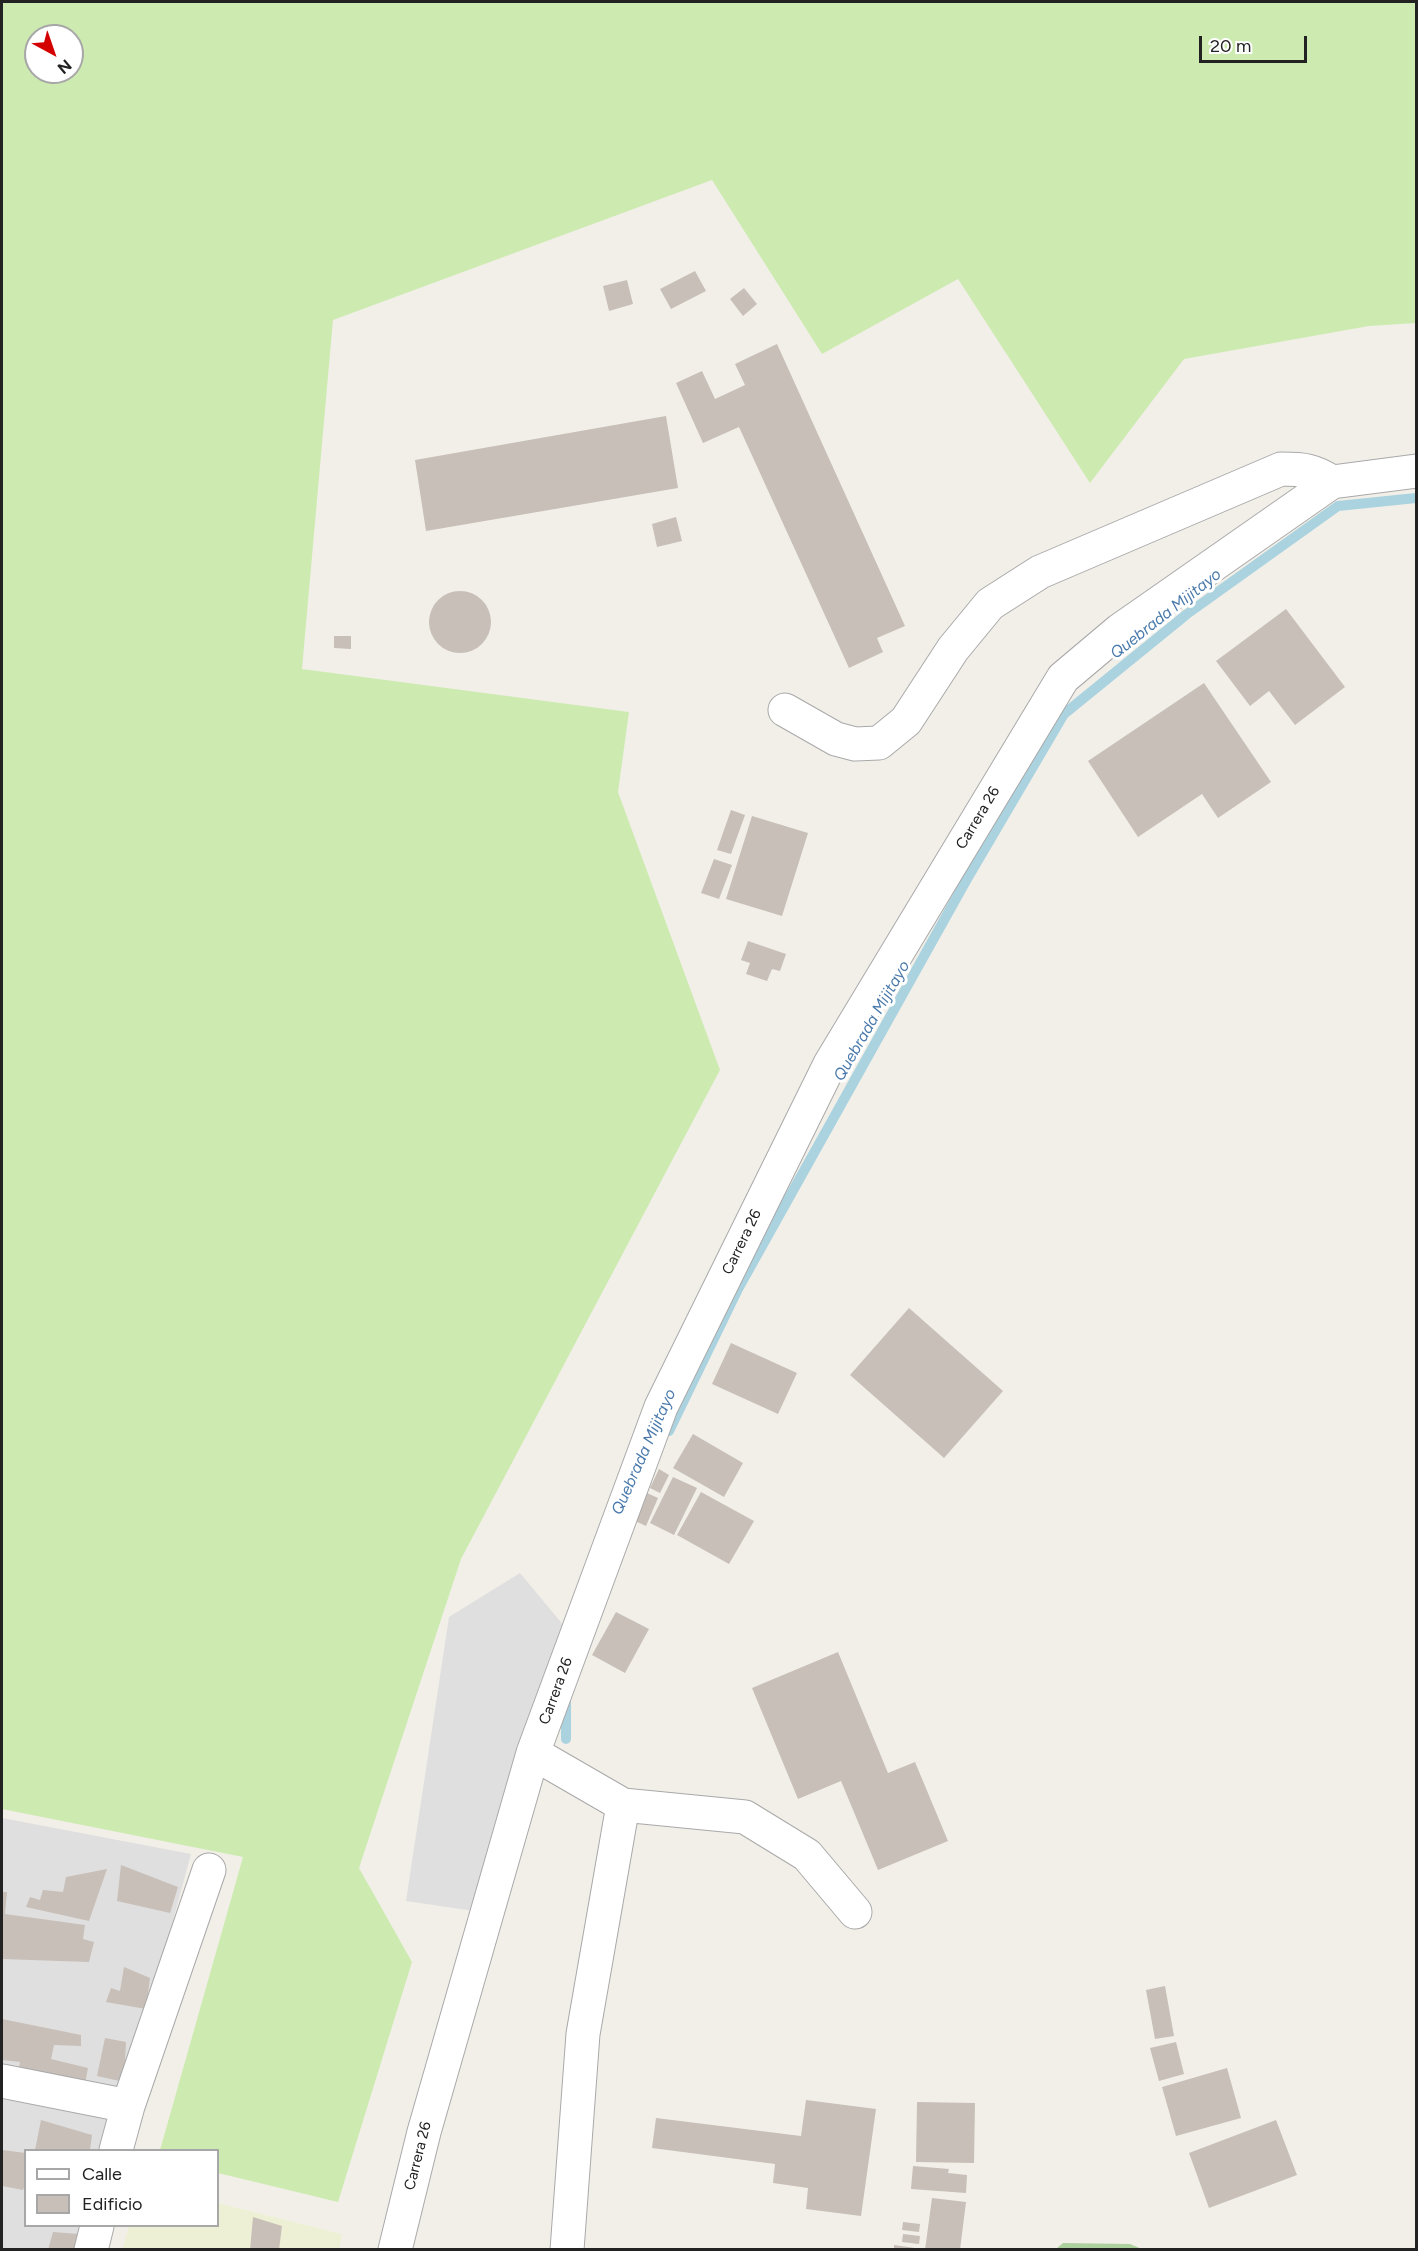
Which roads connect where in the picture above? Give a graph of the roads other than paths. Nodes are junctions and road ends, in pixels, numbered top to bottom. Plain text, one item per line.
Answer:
1 (1416, 471) edge
2 (1332, 482) junction
3 (785, 710) dead end
4 (533, 1753) junction
5 (623, 1805) junction
6 (209, 1870) dead end
7 (855, 1912) dead end
8 (2, 2080) edge
9 (128, 2106) junction
10 (117, 2149) edge
11 (98, 2227) edge
12 (91, 2250) edge
13 (395, 2250) edge
14 (567, 2250) edge

1 - 2 street, Carrera 26
2 - 3 street
2 - 4 street, Carrera 26
4 - 5 street
4 - 13 street, Carrera 26
5 - 7 street
5 - 14 street
6 - 9 street
8 - 9 street
9 - 10 street
11 - 12 street

